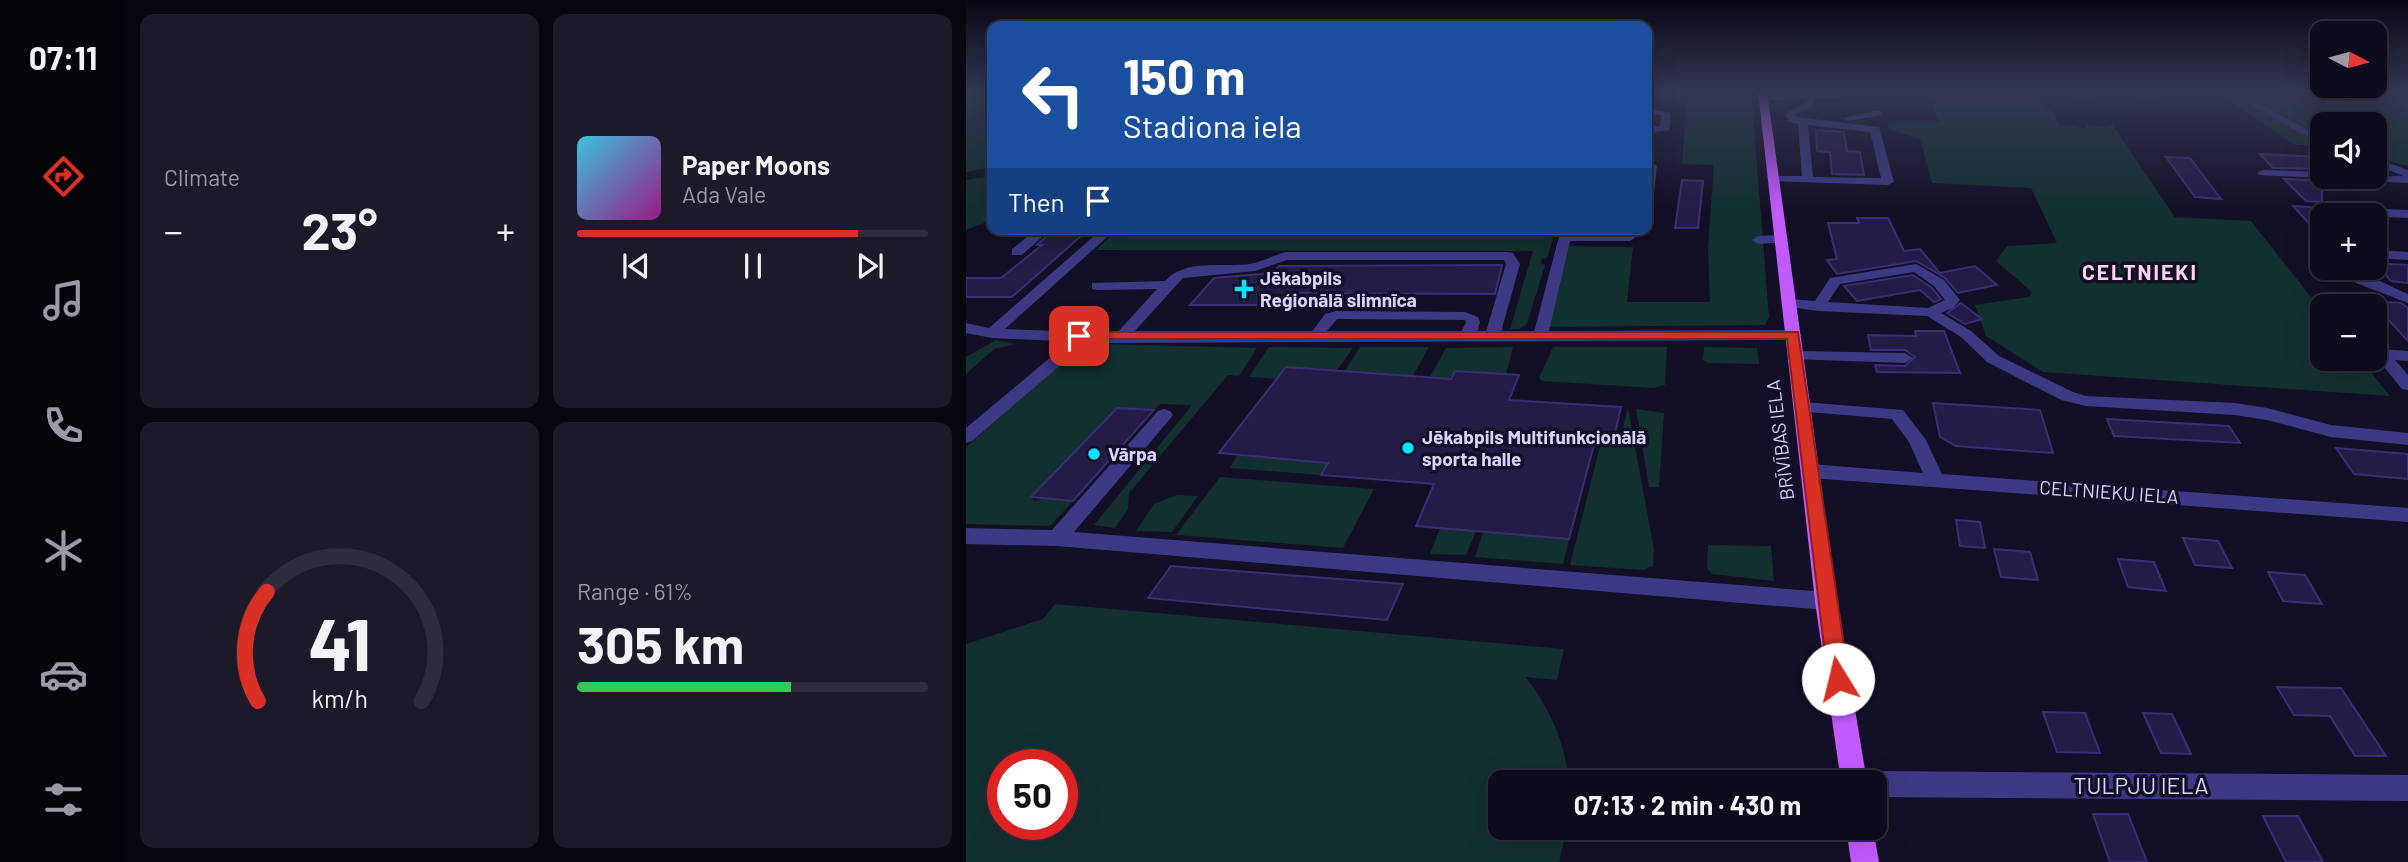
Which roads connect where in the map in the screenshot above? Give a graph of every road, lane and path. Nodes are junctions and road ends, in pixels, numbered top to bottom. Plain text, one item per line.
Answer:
1 (1767, 131) edge
2 (1803, 131) edge
3 (1876, 131) edge
4 (2387, 166) edge
5 (2263, 173) dead end
6 (2408, 174) edge
7 (2310, 175) edge
8 (1774, 179) junction
9 (2387, 179) edge
10 (1808, 180) junction
11 (2408, 180) edge
12 (2387, 213) edge
13 (2408, 214) edge
14 (1038, 235) edge
15 (1103, 235) edge
16 (1566, 235) edge
17 (1598, 235) edge
18 (1630, 237) dead end
19 (1781, 239) junction
20 (1758, 240) dead end
21 (1017, 252) dead end
22 (2387, 252) edge
23 (2408, 256) edge
24 (2361, 280) edge
25 (1166, 285) junction
26 (1097, 286) dead end
27 (2408, 299) edge
28 (1790, 303) junction
29 (1818, 307) junction
30 (1930, 312) junction
31 (966, 328) edge
32 (992, 333) junction
33 (1315, 337) junction
34 (1467, 337) junction
35 (1492, 337) junction
36 (1540, 337) junction
37 (1101, 338) junction
38 (1121, 338) junction
39 (1795, 346) junction
40 (2408, 356) edge
41 (1905, 358) dead end
42 (2408, 385) edge
43 (1803, 407) junction
44 (1164, 415) dead end
45 (966, 438) edge
46 (2408, 439) edge
47 (1810, 471) junction
48 (1935, 479) junction
49 (2408, 515) edge
50 (966, 536) edge
51 (1057, 538) junction
52 (1826, 601) junction
53 (1852, 770) edge
54 (1887, 784) edge
55 (2408, 788) edge
56 (1862, 840) edge
57 (1865, 862) edge

1 - 8 main road, BRĪVĪBAS IELA
2 - 10 street
3 - 10 street
4 - 6 street
5 - 7 street
8 - 10 street
8 - 19 main road, BRĪVĪBAS IELA
9 - 11 street
12 - 13 street
14 - 21 street
15 - 32 street
16 - 36 street
17 - 18 street
19 - 20 street
19 - 28 main road, BRĪVĪBAS IELA
22 - 23 street
24 - 27 street
25 - 26 street
25 - 35 street
25 - 38 street
28 - 29 street
28 - 39 main road, BRĪVĪBAS IELA
29 - 30 street
29 - 30 street
30 - 46 street
31 - 32 street
32 - 37 street
33 - 34 street
33 - 34 street
33 - 38 street
34 - 35 street
35 - 36 street
36 - 39 street
37 - 38 street
37 - 45 street
39 - 41 street
39 - 43 main road, BRĪVĪBAS IELA
40 - 42 street
43 - 47 main road, BRĪVĪBAS IELA
43 - 48 street
44 - 51 street
47 - 48 street, CELTNIEKU IELA
47 - 52 main road, BRĪVĪBAS IELA
48 - 49 street, CELTNIEKU IELA
50 - 51 street
51 - 52 street
52 - 53 main road, BRĪVĪBAS IELA
54 - 55 street, TULPJU IELA
56 - 57 main road

